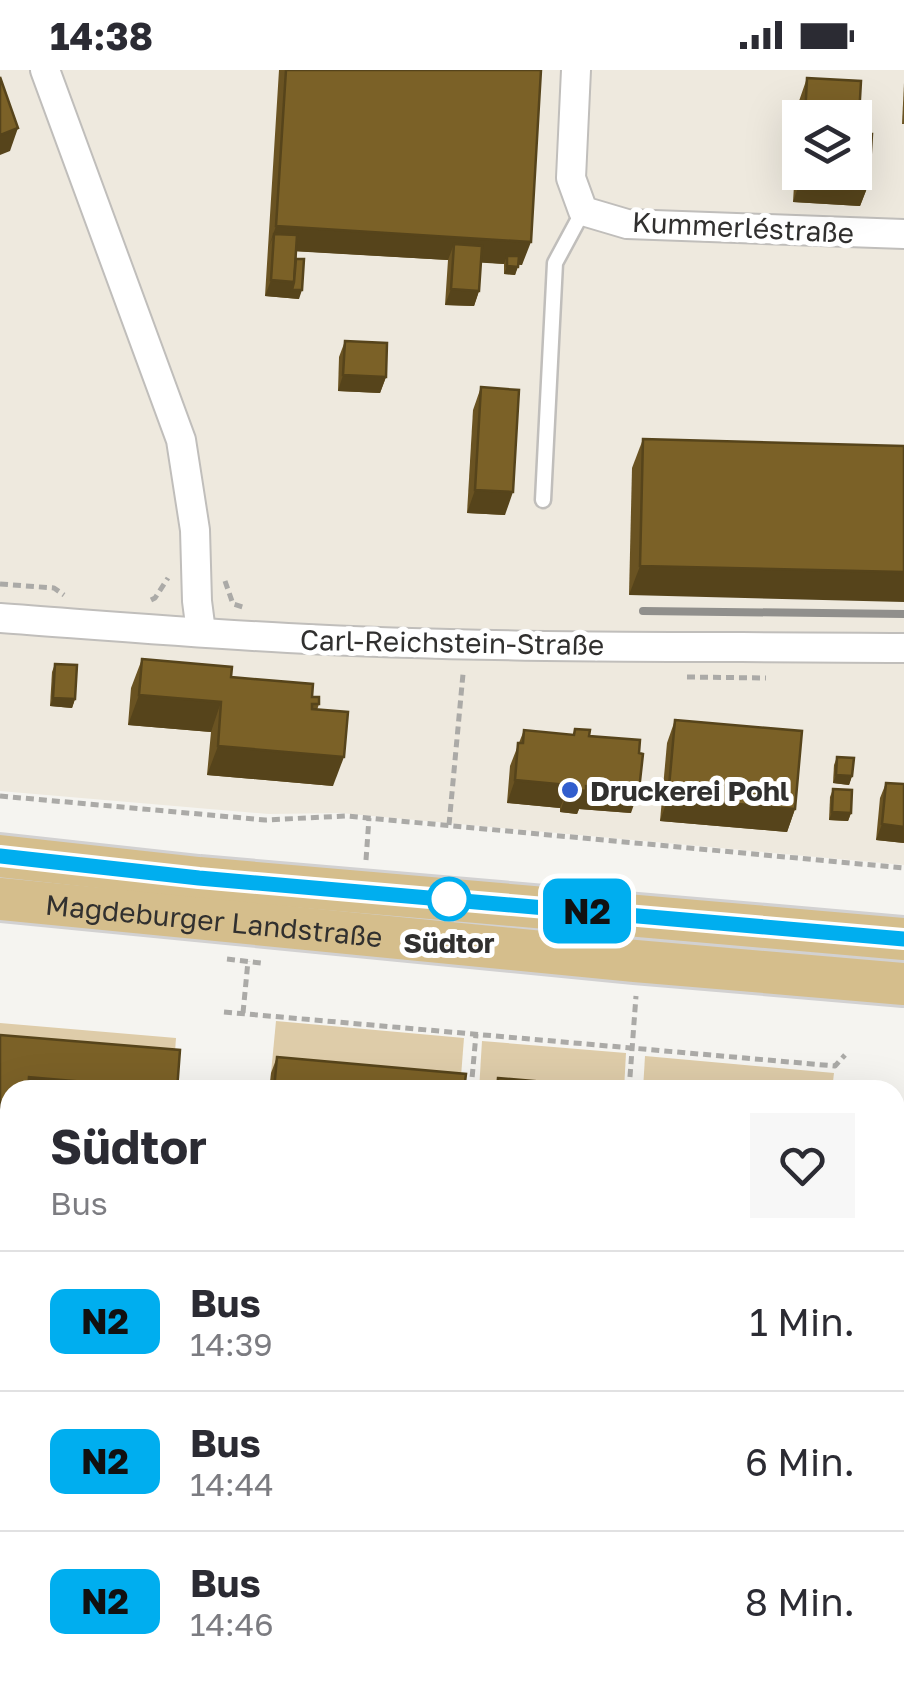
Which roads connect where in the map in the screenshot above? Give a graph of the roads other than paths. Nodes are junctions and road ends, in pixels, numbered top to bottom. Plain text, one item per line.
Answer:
1 (45, 70) edge
2 (576, 70) edge
3 (583, 211) junction
4 (904, 234) edge
5 (542, 500) dead end
6 (0, 618) edge
7 (201, 632) junction
8 (904, 648) edge
9 (0, 856) edge
10 (0, 899) edge
11 (904, 938) edge
12 (904, 984) edge

1 - 7 street
2 - 3 street
3 - 4 street, Kummerléstraße
3 - 5 lane
6 - 7 street, Carl-Reichstein-Straße
7 - 8 street, Carl-Reichstein-Straße
9 - 11 main road, Magdeburger Landstraße
10 - 12 main road, Magdeburger Landstraße

